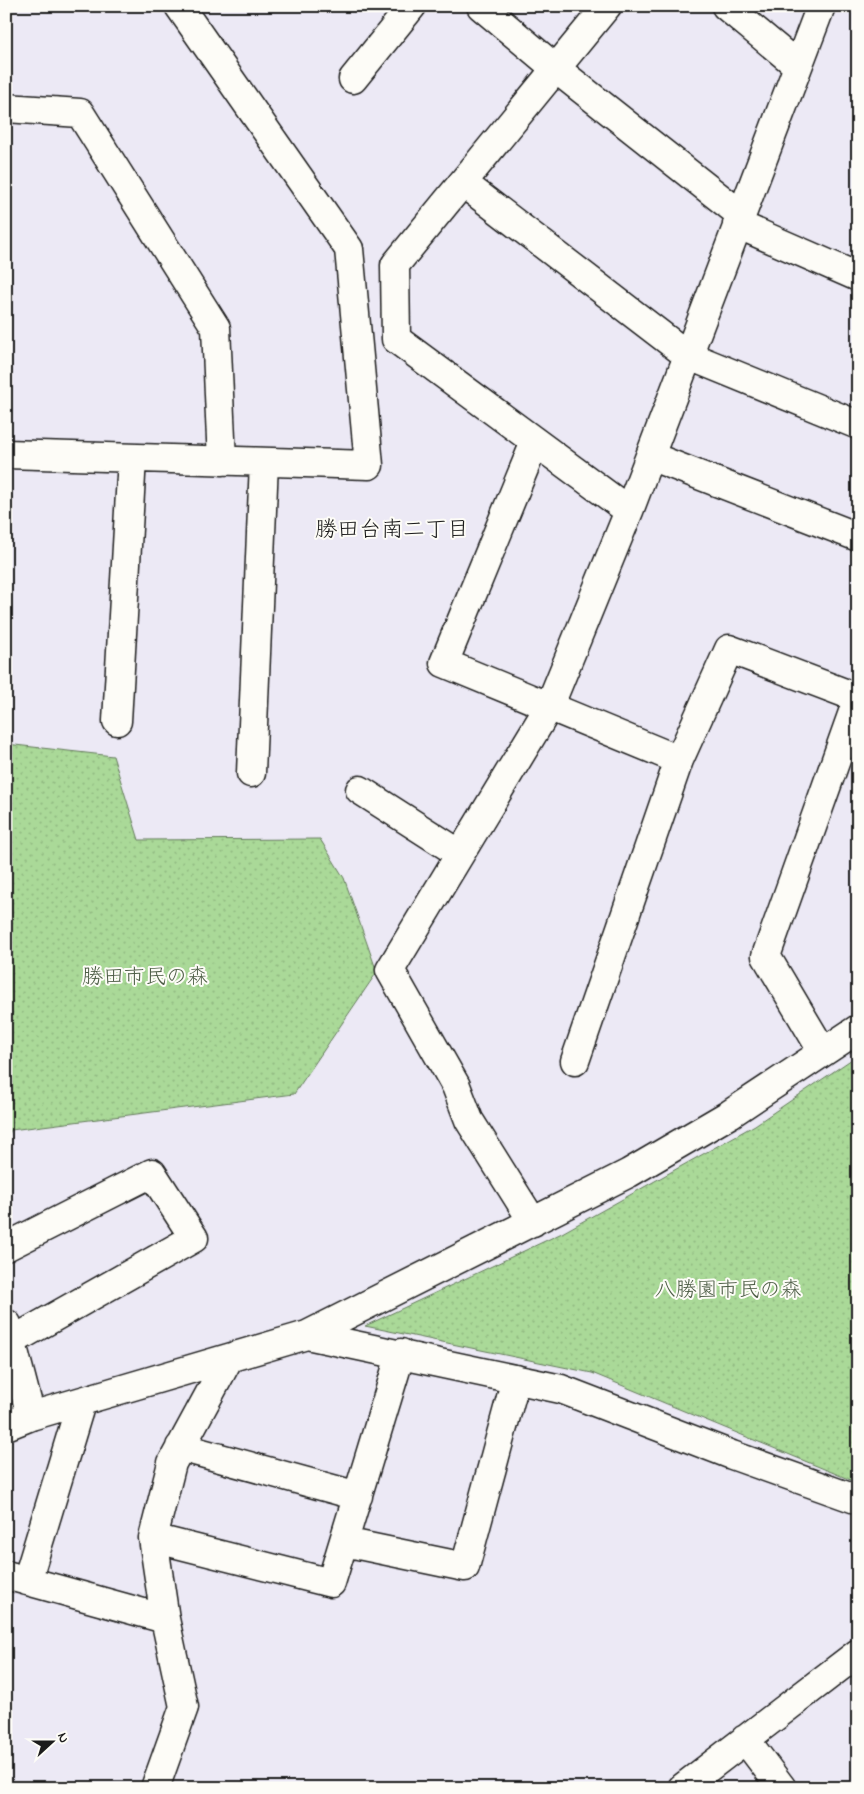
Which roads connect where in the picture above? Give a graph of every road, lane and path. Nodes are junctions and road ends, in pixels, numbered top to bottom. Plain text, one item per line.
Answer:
1 (179, 6) edge
2 (412, 6) edge
3 (481, 6) edge
4 (607, 6) edge
5 (726, 6) edge
6 (821, 6) edge
7 (798, 66) junction
8 (555, 68) junction
9 (353, 79) dead end
10 (6, 108) edge
11 (463, 183) junction
12 (738, 219) junction
13 (858, 277) edge
14 (687, 355) junction
15 (858, 425) edge
16 (535, 442) junction
17 (6, 454) edge
18 (650, 456) junction
19 (132, 458) junction
20 (222, 461) junction
21 (264, 462) junction
22 (629, 511) junction
23 (858, 537) edge
24 (858, 698) edge
25 (549, 707) junction
26 (117, 721) dead end
27 (679, 760) junction
28 (251, 773) dead end
29 (360, 790) dead end
30 (460, 854) junction
31 (858, 1029) edge
32 (823, 1052) junction
33 (575, 1061) dead end
34 (533, 1222) junction
35 (6, 1247) edge
36 (8, 1332) edge
37 (307, 1335) junction
38 (401, 1354) junction
39 (229, 1358) junction
40 (516, 1379) junction
41 (82, 1403) junction
42 (32, 1416) junction
43 (6, 1426) edge
44 (180, 1447) junction
45 (358, 1496) junction
46 (858, 1500) edge
47 (153, 1538) junction
48 (344, 1542) junction
49 (17, 1578) edge
50 (165, 1619) junction
51 (858, 1653) edge
52 (745, 1739) junction
53 (155, 1788) edge
54 (682, 1788) edge
55 (782, 1788) edge

1 - 21 street
2 - 9 street
3 - 8 street
4 - 8 street
5 - 7 street
6 - 7 street
7 - 12 street
8 - 11 street
8 - 12 street
10 - 20 street
11 - 14 street
11 - 16 street
12 - 13 street
12 - 14 street
14 - 15 street
14 - 18 street
16 - 22 street
16 - 25 street
17 - 19 street
18 - 22 street
18 - 23 street
19 - 20 street
19 - 26 street
20 - 21 street
21 - 28 street
22 - 25 street
24 - 27 street
24 - 32 street
25 - 27 street
25 - 30 street
27 - 33 street
29 - 30 street
30 - 34 street
31 - 32 street
32 - 34 street
34 - 37 street
35 - 36 street
36 - 42 street
37 - 38 street
37 - 39 street
38 - 40 street
38 - 45 street
39 - 41 street
39 - 44 street
40 - 46 street
40 - 48 street
41 - 42 street
41 - 49 street
42 - 43 street
44 - 45 street
44 - 47 street
45 - 48 street
47 - 48 street
47 - 50 street
49 - 50 street
50 - 53 street
51 - 52 street
52 - 54 street
52 - 55 street

